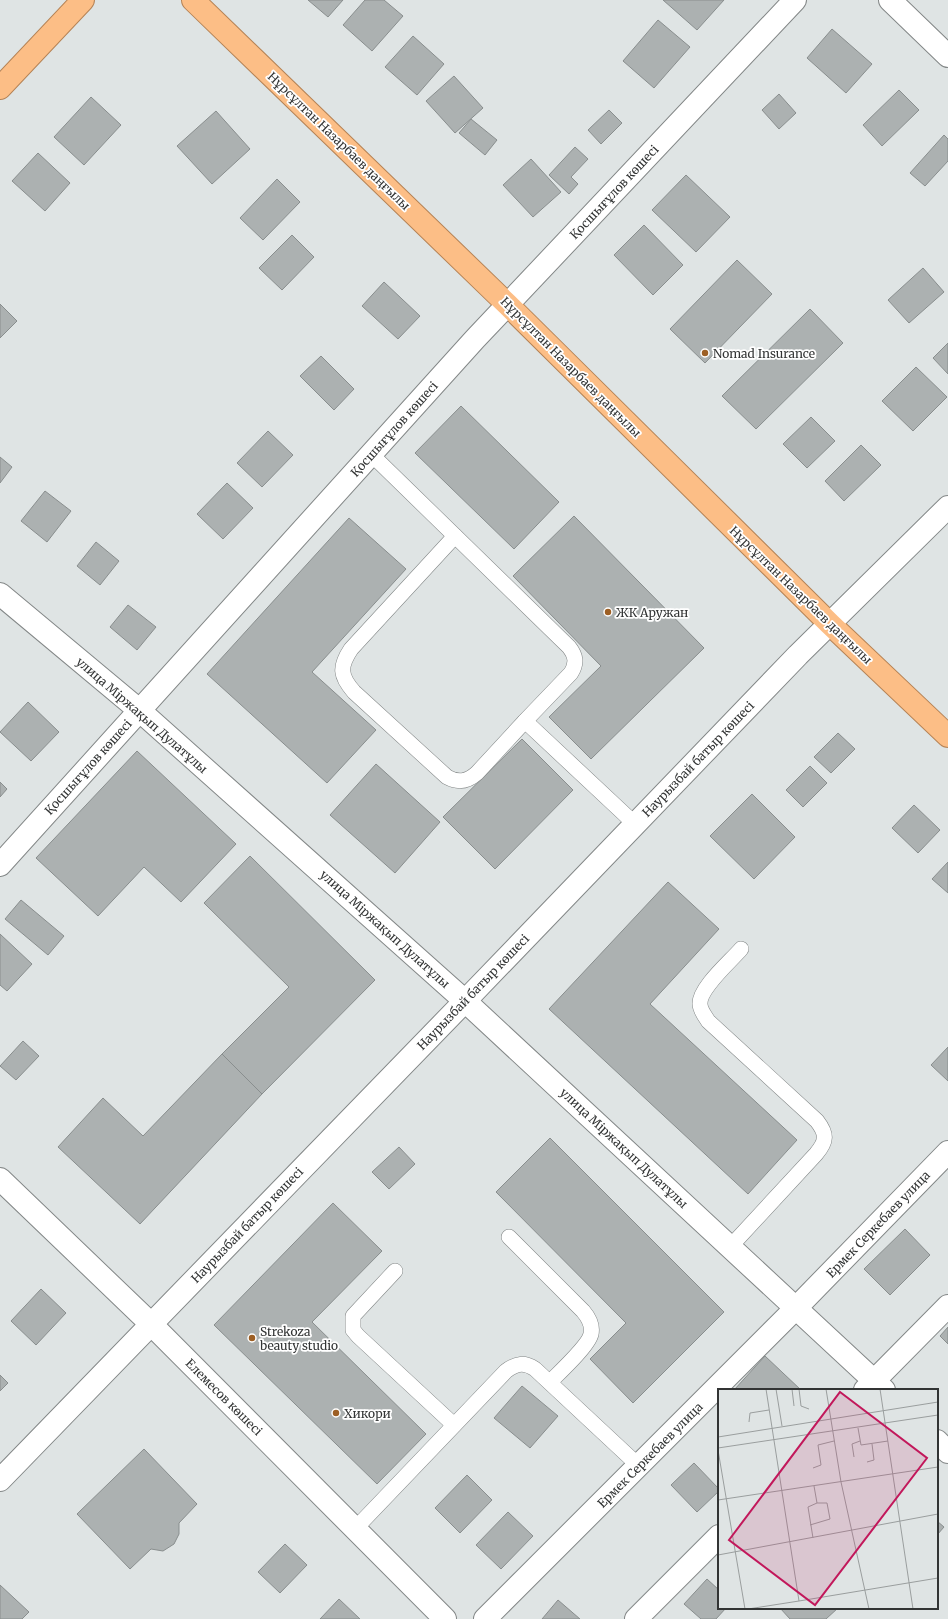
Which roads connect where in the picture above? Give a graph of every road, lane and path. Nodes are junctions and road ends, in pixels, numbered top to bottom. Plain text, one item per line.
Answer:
1 (83, 0) edge
2 (193, 0) edge
3 (795, 0) edge
4 (890, 0) edge
5 (948, 56) edge
6 (0, 88) edge
7 (507, 304) junction
8 (371, 454) junction
9 (948, 507) edge
10 (455, 536) junction
11 (0, 594) edge
12 (830, 624) junction
13 (139, 710) junction
14 (525, 721) junction
15 (948, 736) edge
16 (635, 824) junction
17 (0, 865) edge
18 (741, 949) dead end
19 (466, 1001) junction
20 (948, 1152) edge
21 (0, 1179) edge
22 (509, 1237) dead end
23 (730, 1247) junction
24 (395, 1272) dead end
25 (948, 1306) edge
26 (796, 1308) junction
27 (151, 1324) junction
28 (550, 1382) junction
29 (874, 1387) edge
30 (454, 1426) junction
31 (938, 1442) edge
32 (948, 1452) edge
33 (639, 1466) junction
34 (0, 1480) edge
35 (355, 1529) junction
36 (718, 1537) edge
37 (445, 1619) edge
38 (485, 1619) edge
39 (636, 1619) edge

1 - 6 highway
2 - 7 highway, Нұрсұлтан Назарбаев даңғылы
3 - 7 street, Қосшығұлов көшесі
4 - 5 street
7 - 8 street, Қосшығұлов көшесі
7 - 12 highway, Нұрсұлтан Назарбаев даңғылы
8 - 10 lane
8 - 13 street, Қосшығұлов көшесі
9 - 12 street, Наурызбай батыр көшесі
10 - 14 lane
10 - 14 lane
11 - 13 street, улица Міржақып Дулатұлы
12 - 15 highway, Нұрсұлтан Назарбаев даңғылы
12 - 16 street, Наурызбай батыр көшесі
13 - 17 street, Қосшығұлов көшесі
13 - 19 street, улица Міржақып Дулатұлы
14 - 16 lane
16 - 19 street, Наурызбай батыр көшесі
18 - 23 lane
19 - 23 street, улица Міржақып Дулатұлы
19 - 27 street, Наурызбай батыр көшесі
20 - 26 street, Ермек Серкебаев улица
21 - 27 street, Елемесов көшесі
22 - 28 lane
23 - 26 street, улица Міржақып Дулатұлы
24 - 30 lane
25 - 29 street
26 - 29 street, улица Міржақып Дулатұлы
26 - 33 street, Ермек Серкебаев улица
27 - 34 street, Наурызбай батыр көшесі
27 - 35 street, Елемесов көшесі
28 - 30 lane
28 - 33 lane
30 - 35 lane
31 - 32 street
33 - 38 street, Ермек Серкебаев улица
35 - 37 street, Елемесов көшесі
36 - 39 street

